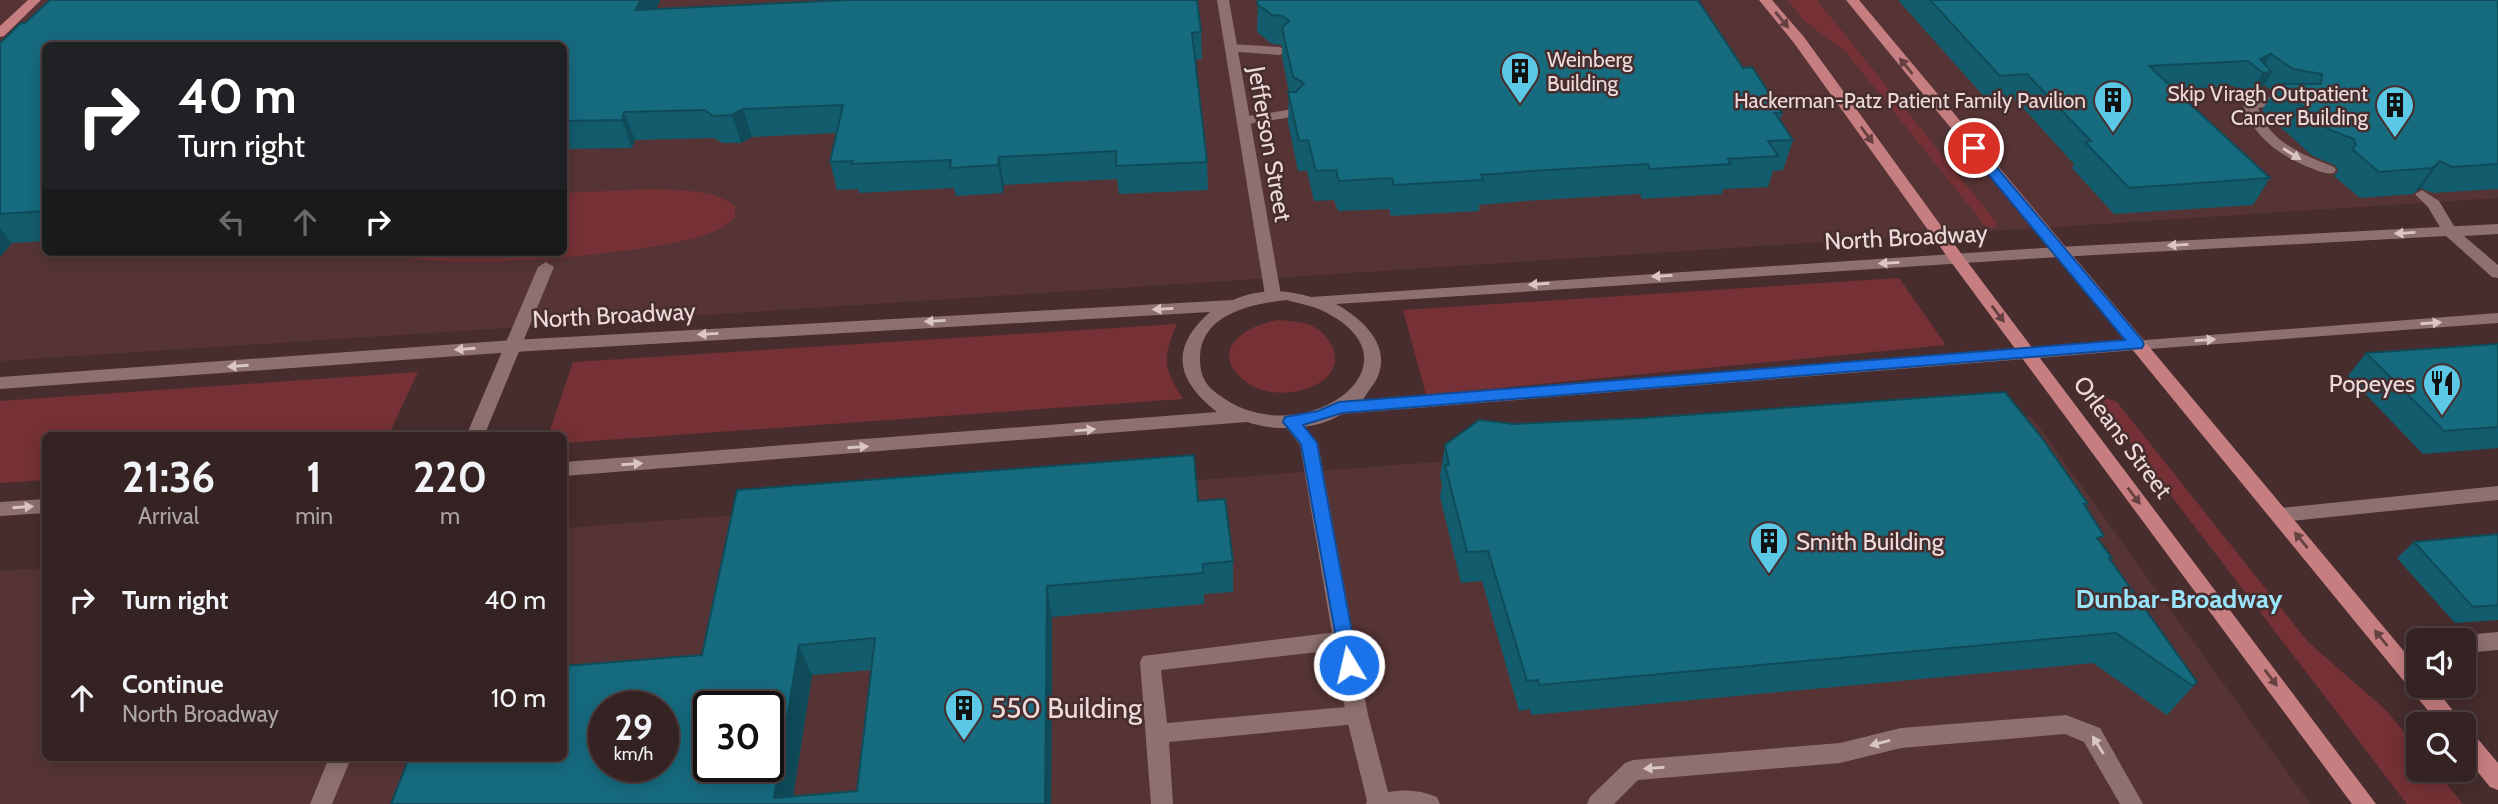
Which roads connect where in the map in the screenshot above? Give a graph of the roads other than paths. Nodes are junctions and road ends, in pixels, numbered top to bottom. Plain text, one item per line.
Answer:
1 (35, 0) edge
2 (1223, 0) edge
3 (1765, 0) edge
4 (1852, 0) edge
5 (0, 33) edge
6 (1231, 48) junction
7 (1280, 51) edge
8 (2254, 85) edge
9 (2272, 101) junction
10 (2299, 104) edge
11 (1293, 113) edge
12 (1243, 121) junction
13 (2329, 170) dead end
14 (2422, 194) edge
15 (2498, 229) edge
16 (2449, 231) junction
17 (2058, 251) junction
18 (1957, 259) junction
19 (546, 267) dead end
20 (2498, 274) edge
21 (1273, 295) junction
22 (1317, 300) junction
23 (1231, 304) junction
24 (2498, 318) edge
25 (2136, 344) junction
26 (513, 345) junction
27 (2028, 354) junction
28 (0, 383) edge
29 (1339, 408) junction
30 (1248, 416) junction
31 (1291, 422) junction
32 (477, 432) edge
33 (567, 469) edge
34 (2498, 493) edge
35 (42, 506) edge
36 (0, 509) edge
37 (2280, 515) junction
38 (1345, 640) junction
39 (2498, 641) edge
40 (2476, 643) edge
41 (2406, 668) edge
42 (2431, 698) edge
43 (2442, 712) edge
44 (1357, 715) junction
45 (1157, 733) junction
46 (2476, 753) edge
47 (339, 761) edge
48 (2498, 780) edge
49 (1602, 802) edge
50 (1378, 803) edge
51 (321, 804) edge
52 (1162, 804) edge
53 (1429, 804) edge
54 (2132, 804) edge
55 (2365, 804) edge

1 - 5 main road
2 - 6 main road, Jefferson Street
3 -> 18 main road, Orleans Street
17 -> 4 main road
6 - 7 main road
6 - 12 main road, Jefferson Street
8 - 9 main road
9 - 10 main road
9 -> 13 main road
11 - 12 main road
12 - 21 main road, Jefferson Street
14 - 16 main road
15 - 16 main road, North Broadway
16 -> 17 main road, North Broadway
16 - 20 main road
17 - 18 main road, North Broadway
17 - 25 main road
18 -> 22 main road, North Broadway
18 -> 27 main road, Orleans Street
19 - 26 main road
21 - 22 main road
21 - 23 main road
22 - 29 main road
23 -> 26 main road, North Broadway
23 - 30 main road
25 -> 24 main road
25 - 27 main road
25 - 37 main road
26 -> 28 main road, North Broadway
26 - 32 main road
27 - 29 main road
27 -> 55 main road, Orleans Street
29 - 31 main road
30 - 31 main road
33 -> 30 main road
31 - 38 main road
34 - 37 main road
36 -> 35 main road
41 -> 37 main road
38 - 44 main road
38 - 45 main road
39 - 40 main road
42 - 43 main road
44 - 45 main road
44 - 50 main road
45 - 52 main road
46 - 48 main road
47 - 51 main road
54 -> 49 main road
50 - 53 main road

